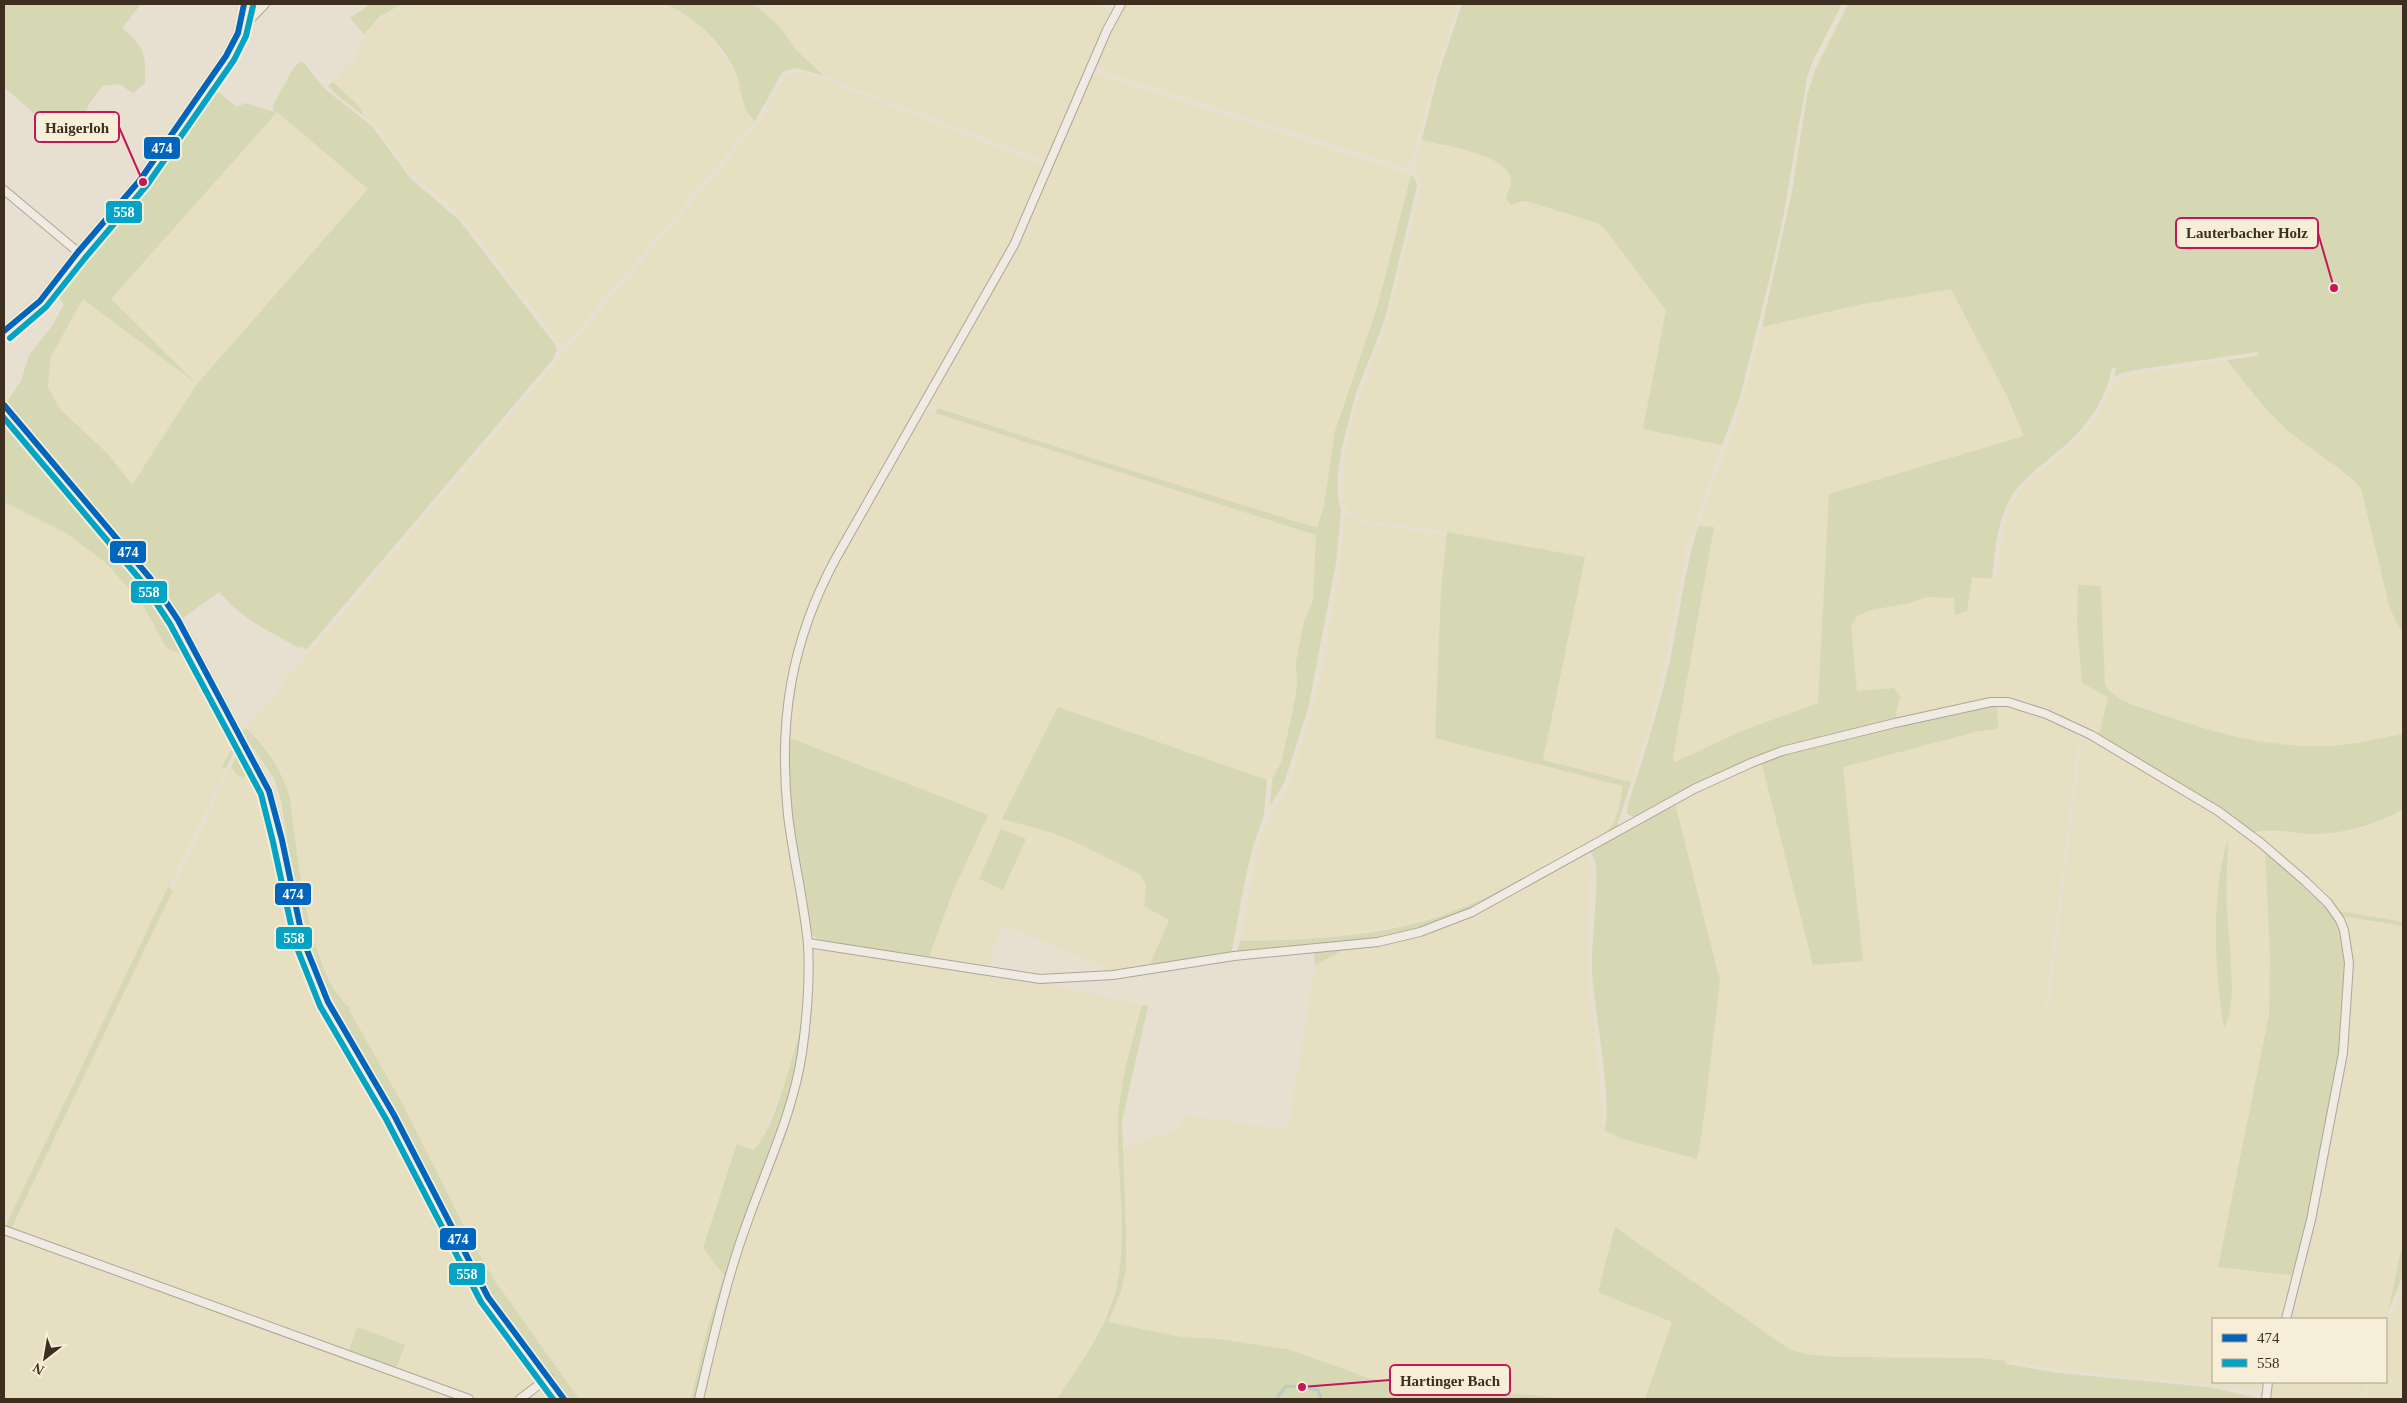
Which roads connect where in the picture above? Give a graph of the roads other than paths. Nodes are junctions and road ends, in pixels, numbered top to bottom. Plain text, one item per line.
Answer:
1 (244, 4) edge
2 (265, 4) edge
3 (1121, 4) edge
4 (238, 33) junction
5 (4, 190) edge
6 (78, 252) junction
7 (4, 331) edge
8 (4, 405) edge
9 (808, 943) junction
10 (4, 1230) edge
11 (2286, 1318) edge
12 (549, 1377) junction
13 (2268, 1383) edge
14 (469, 1399) edge
15 (520, 1399) edge
16 (564, 1399) edge
17 (699, 1399) edge
18 (2266, 1399) edge

1 - 4 street
2 - 4 street
3 - 9 street
4 - 6 street
5 - 6 street
6 - 7 street
8 - 12 street
9 - 11 street
9 - 17 street
10 - 14 street
12 - 15 street
12 - 16 street
13 - 18 street

